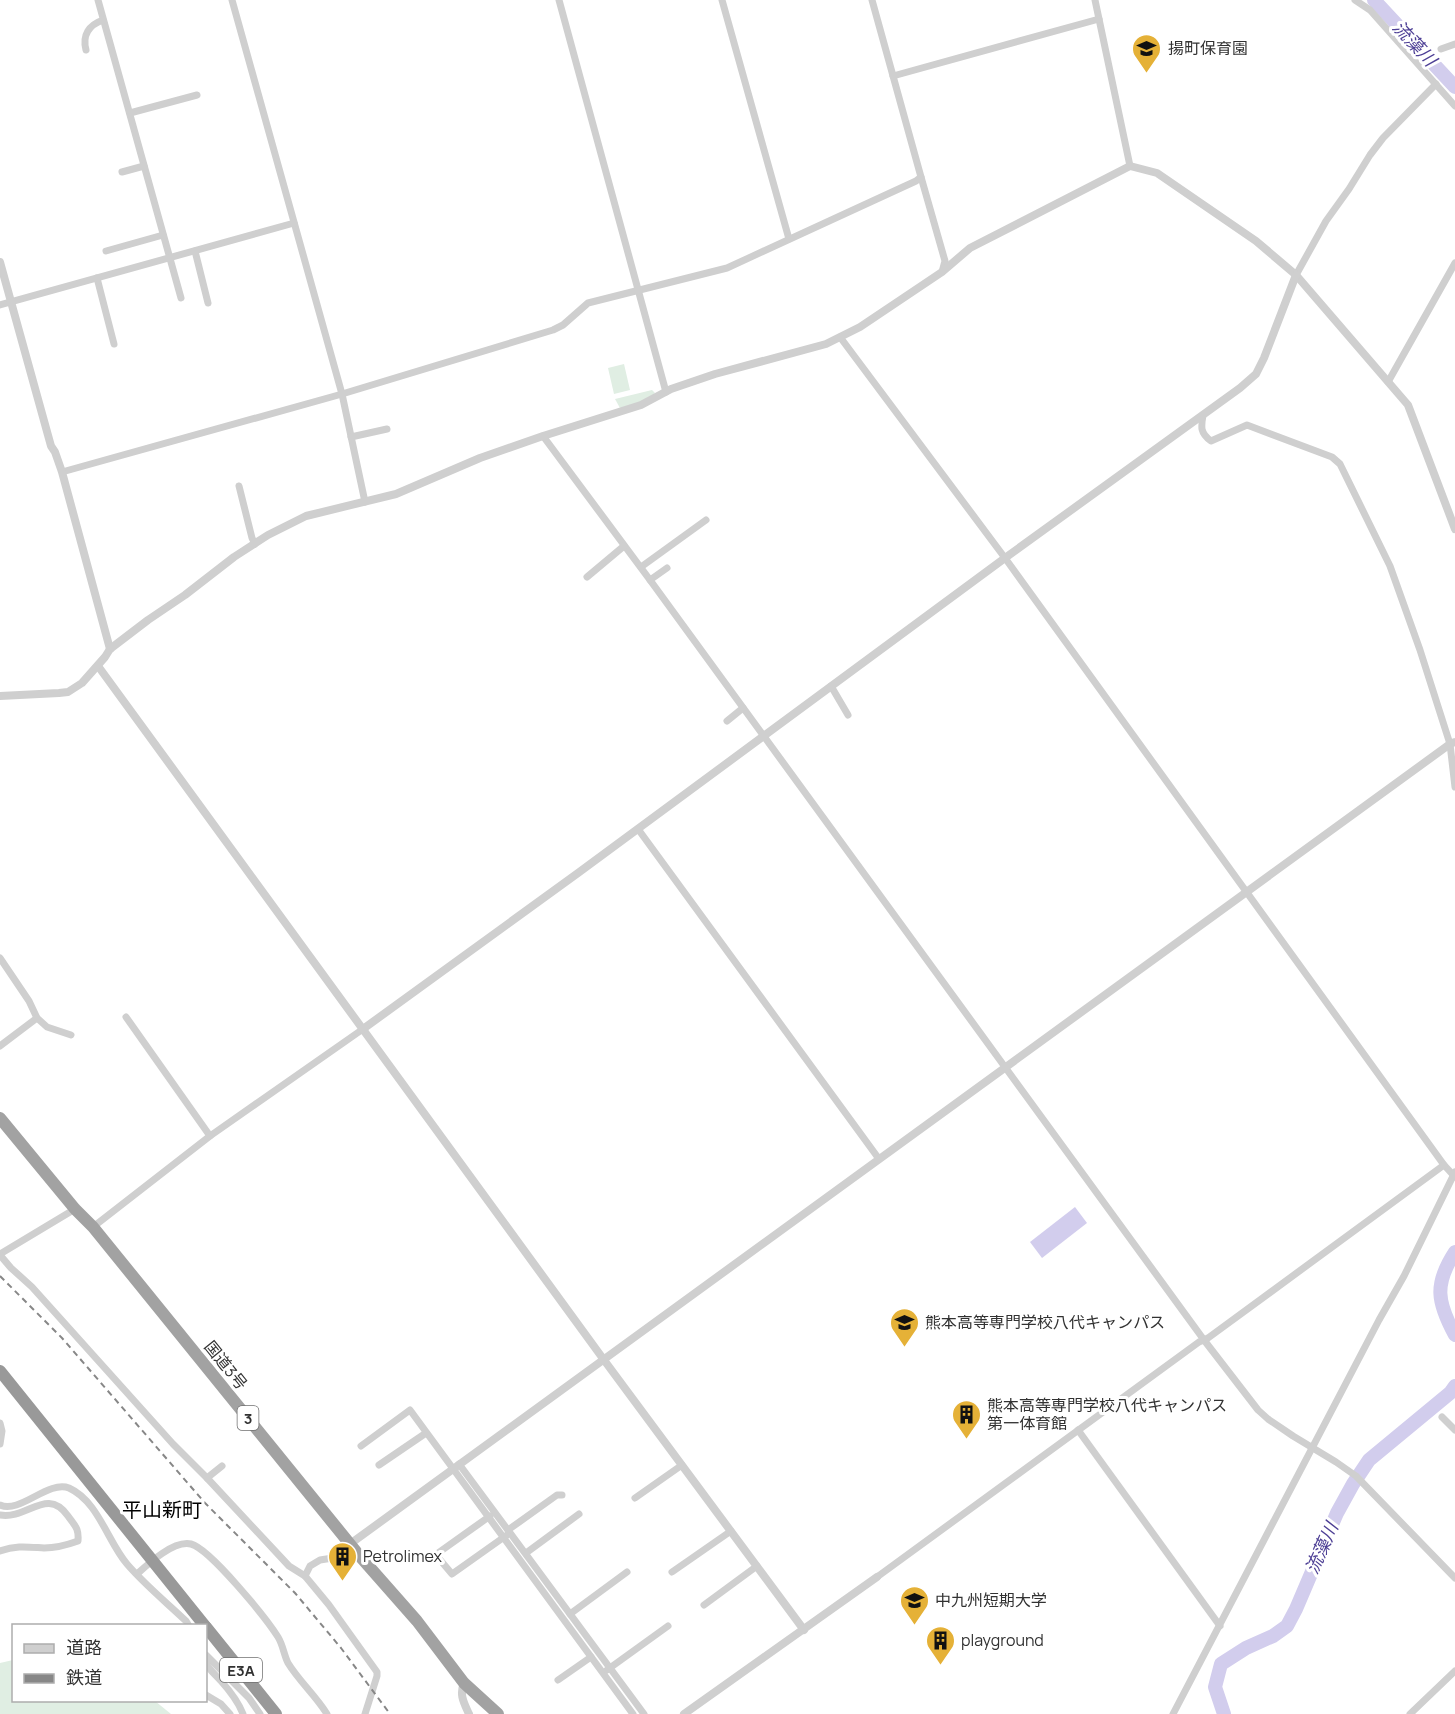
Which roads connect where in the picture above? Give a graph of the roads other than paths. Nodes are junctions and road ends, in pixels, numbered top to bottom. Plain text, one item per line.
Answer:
1 (98, 0) edge
2 (232, 0) edge
3 (558, 0) edge
4 (722, 0) edge
5 (872, 0) edge
6 (1095, 0) edge
7 (1356, 0) edge
8 (1099, 19) junction
9 (104, 20) junction
10 (1455, 44) edge
11 (1441, 49) dead end
12 (86, 50) dead end
13 (893, 76) junction
14 (1436, 84) junction
15 (197, 95) dead end
16 (1455, 106) edge
17 (130, 112) junction
18 (144, 166) junction
19 (1130, 166) junction
20 (122, 172) dead end
21 (921, 177) junction
22 (294, 223) junction
23 (163, 235) junction
24 (789, 239) junction
25 (106, 251) dead end
26 (195, 251) junction
27 (170, 258) junction
28 (0, 262) edge
29 (1455, 263) edge
30 (942, 272) junction
31 (1296, 274) junction
32 (97, 278) junction
33 (639, 290) junction
34 (181, 298) dead end
35 (11, 302) junction
36 (208, 303) dead end
37 (0, 305) edge
38 (840, 337) junction
39 (114, 344) dead end
40 (1388, 382) junction
41 (666, 392) junction
42 (342, 394) junction
43 (1203, 414) junction
44 (387, 429) dead end
45 (543, 436) junction
46 (351, 437) junction
47 (62, 472) junction
48 (239, 486) dead end
49 (365, 502) junction
50 (706, 520) dead end
51 (1455, 529) edge
52 (255, 544) junction
53 (624, 546) junction
54 (1005, 558) junction
55 (641, 567) junction
56 (667, 568) dead end
57 (587, 577) dead end
58 (650, 579) junction
59 (110, 649) junction
60 (98, 666) junction
61 (831, 686) junction
62 (0, 696) edge
63 (743, 708) junction
64 (848, 715) dead end
65 (727, 721) dead end
66 (764, 735) junction
67 (1453, 743) edge
68 (1455, 787) edge
69 (638, 829) junction
70 (1246, 892) junction
71 (0, 958) edge
72 (126, 1017) dead end
73 (37, 1018) junction
74 (363, 1029) junction
75 (71, 1035) dead end
76 (0, 1046) edge
77 (1006, 1066) junction
78 (0, 1118) edge
79 (210, 1136) junction
80 (879, 1159) junction
81 (1444, 1165) junction
82 (1455, 1175) edge
83 (75, 1209) junction
84 (93, 1227) junction
85 (0, 1254) edge
86 (1204, 1340) junction
87 (0, 1360) edge
88 (604, 1360) junction
89 (0, 1371) edge
90 (1455, 1415) edge
91 (0, 1423) edge
92 (1078, 1430) junction
93 (1455, 1430) edge
94 (426, 1433) junction
95 (60, 1440) junction
96 (0, 1444) edge
97 (361, 1446) dead end
98 (1313, 1448) junction
99 (379, 1465) dead end
100 (682, 1465) junction
101 (222, 1466) dead end
102 (456, 1466) junction
103 (207, 1478) junction
104 (562, 1494) dead end
105 (635, 1498) dead end
106 (0, 1505) edge
107 (496, 1513) junction
108 (579, 1514) dead end
109 (0, 1515) edge
110 (488, 1518) junction
111 (509, 1531) junction
112 (731, 1531) junction
113 (503, 1537) junction
114 (350, 1544) junction
115 (0, 1551) edge
116 (526, 1553) junction
117 (358, 1554) junction
118 (757, 1566) junction
119 (627, 1572) dead end
120 (672, 1572) dead end
121 (137, 1574) junction
122 (305, 1576) junction
123 (877, 1577) joint
124 (1455, 1578) edge
125 (704, 1605) dead end
126 (570, 1614) junction
127 (188, 1624) edge
128 (203, 1624) edge
129 (668, 1626) dead end
130 (1220, 1626) junction
131 (207, 1628) edge
132 (804, 1630) junction
133 (585, 1634) junction
134 (582, 1644) junction
135 (207, 1656) edge
136 (591, 1657) junction
137 (207, 1664) edge
138 (610, 1668) junction
139 (1455, 1671) edge
140 (602, 1673) junction
141 (558, 1680) dead end
142 (464, 1683) junction
143 (207, 1696) edge
144 (230, 1714) edge
145 (243, 1714) edge
146 (260, 1714) edge
147 (276, 1714) edge
148 (327, 1714) edge
149 (365, 1714) edge
150 (469, 1714) edge
151 (498, 1714) edge
152 (633, 1714) edge
153 (644, 1714) edge
154 (684, 1714) edge
155 (1173, 1714) edge
156 (1410, 1714) edge

1 - 9 street
2 - 22 street
3 - 33 street
4 - 24 street
5 - 13 street
6 - 8 street
7 - 14 street
8 - 13 street
8 - 19 street
9 - 12 street
9 - 17 street
10 - 11 street
13 - 21 street
14 - 16 street
14 - 31 street
15 - 17 street
17 - 18 street
18 - 20 street
18 - 23 street
19 - 30 street
19 - 31 street
21 - 24 street
21 - 30 street
22 - 26 street
22 - 42 street
23 - 25 street
23 - 27 street
24 - 33 street
26 - 27 street
26 - 36 street
27 - 32 street
27 - 34 street
28 - 35 street
29 - 40 street
30 - 38 street
31 - 40 street
31 - 43 street
32 - 35 street
32 - 39 street
33 - 41 street
33 - 42 street
35 - 37 street
35 - 47 street
38 - 41 street
38 - 54 street
40 - 51 street
41 - 45 street
42 - 46 street
42 - 47 street
43 - 54 street
43 - 67 street
44 - 46 street
45 - 49 street
45 - 53 street
46 - 49 street
47 - 59 street
48 - 52 street
49 - 52 street
50 - 55 street
52 - 59 street
53 - 55 street
53 - 57 street
54 - 61 street
54 - 70 street
55 - 58 street
56 - 58 street
58 - 63 street
59 - 60 street
60 - 62 street
60 - 74 street
61 - 64 street
61 - 66 street
63 - 65 street
63 - 66 street
66 - 69 street
66 - 77 street
67 - 68 street
67 - 70 street
69 - 74 street
69 - 80 street
70 - 77 street
70 - 81 street
71 - 73 street
72 - 79 street
73 - 75 street
73 - 76 street
74 - 79 street
74 - 88 street
77 - 80 street
77 - 86 street
78 - 83 highway, 国道3号 / 3
79 - 84 street
80 - 88 street
81 - 82 street
81 - 86 street
82 - 98 street
83 - 84 highway, 国道3号 / 3
83 - 85 street
84 - 114 highway, 国道3号 / 3
85 - 103 street
86 - 92 street
86 - 98 street
87 - 95 highway, E3A
88 - 100 street
88 - 102 street
89 - 95 highway, E3A
90 - 93 street
91 - 96 street
92 - 123 street
92 - 130 street
94 - 97 street
94 - 99 street
94 - 102 street
95 - 128 highway, E3A
98 - 124 street
98 - 130 street
100 - 105 street
100 - 112 street
101 - 103 street
102 - 107 street
102 - 110 street
102 - 114 street
103 - 122 street
104 - 111 street
106 - 121 street
107 - 110 street
107 - 111 street
108 - 116 street
109 - 115 street
110 - 113 street
110 - 113 street
111 - 113 street
111 - 116 street
112 - 118 street
112 - 120 street
113 - 134 street
114 - 117 highway, 国道3号 / 3
116 - 126 street
117 - 122 street
117 - 142 highway, 国道3号 / 3
118 - 125 street
118 - 132 street
119 - 126 street
121 - 127 street
121 - 148 street
122 - 149 street
123 - 132 street
126 - 133 street
129 - 138 street
130 - 155 street
131 - 147 highway, E3A
132 - 154 street
133 - 134 street
133 - 138 street
134 - 136 street
135 - 146 street
136 - 140 street
136 - 141 street
137 - 145 street
138 - 140 street
138 - 153 street
139 - 156 street
140 - 152 street
142 - 150 street
142 - 151 highway, 国道3号 / 3
143 - 144 street

